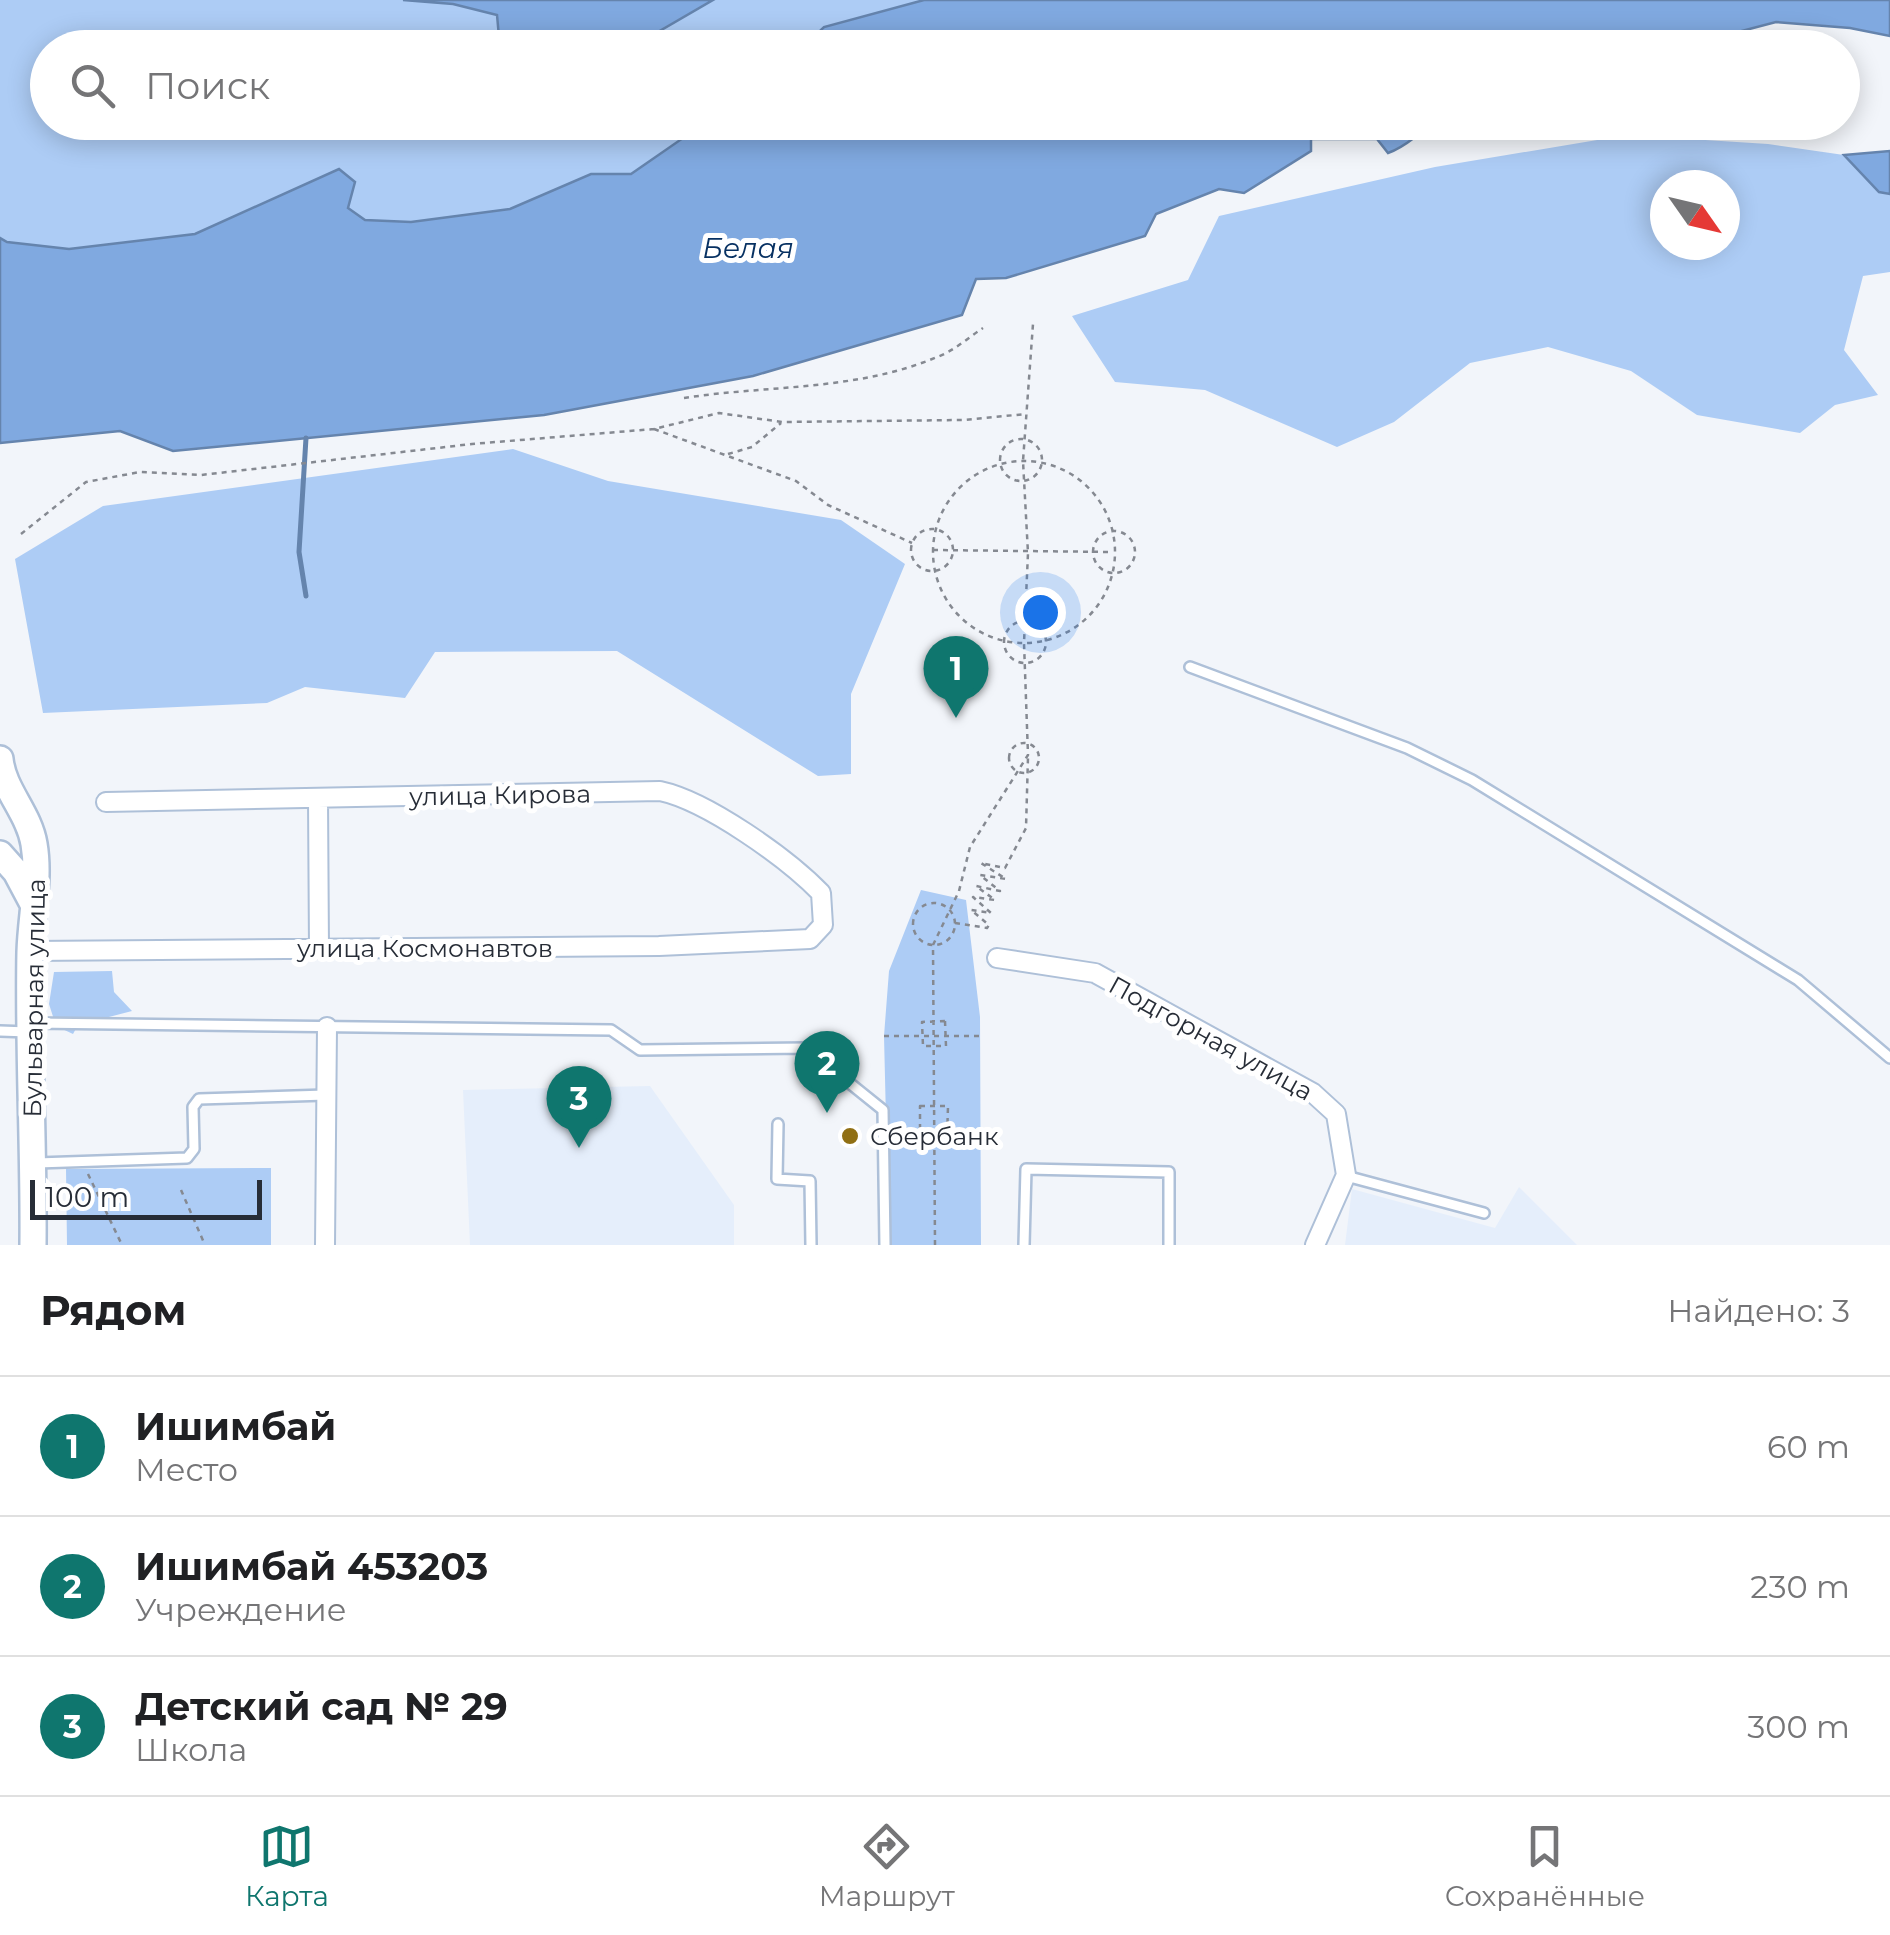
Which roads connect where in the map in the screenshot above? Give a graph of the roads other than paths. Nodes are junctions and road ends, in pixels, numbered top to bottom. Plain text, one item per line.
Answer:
1 (1190, 667) dead end
2 (0, 771) edge
3 (318, 798) junction
4 (106, 802) dead end
5 (0, 854) edge
6 (33, 904) junction
7 (818, 934) joint
8 (319, 949) junction
9 (30, 952) junction
10 (997, 958) dead end
11 (327, 1027) junction
12 (31, 1028) junction
13 (0, 1031) edge
14 (1890, 1058) edge
15 (326, 1095) junction
16 (778, 1124) dead end
17 (33, 1163) junction
18 (1346, 1175) junction
19 (1484, 1213) dead end
20 (32, 1245) edge
21 (325, 1245) edge
22 (811, 1245) edge
23 (884, 1245) edge
24 (1024, 1245) edge
25 (1170, 1245) edge
26 (1315, 1245) edge

1 - 14 lane
2 - 6 main road, Бульварная улица
3 - 4 street, улица Кирова
3 - 7 street, улица Кирова
3 - 8 street
5 - 6 main road
6 - 9 main road, Бульварная улица
7 - 8 street, улица Космонавтов
8 - 9 street, улица Космонавтов
9 - 12 main road, Бульварная улица
10 - 18 street, Подгорная улица
11 - 12 lane
11 - 15 street
11 - 23 lane
12 - 13 lane
12 - 17 main road, Бульварная улица
15 - 17 lane
15 - 21 street
16 - 22 lane
17 - 20 main road, Бульварная улица
18 - 19 lane
18 - 26 street
24 - 25 lane

